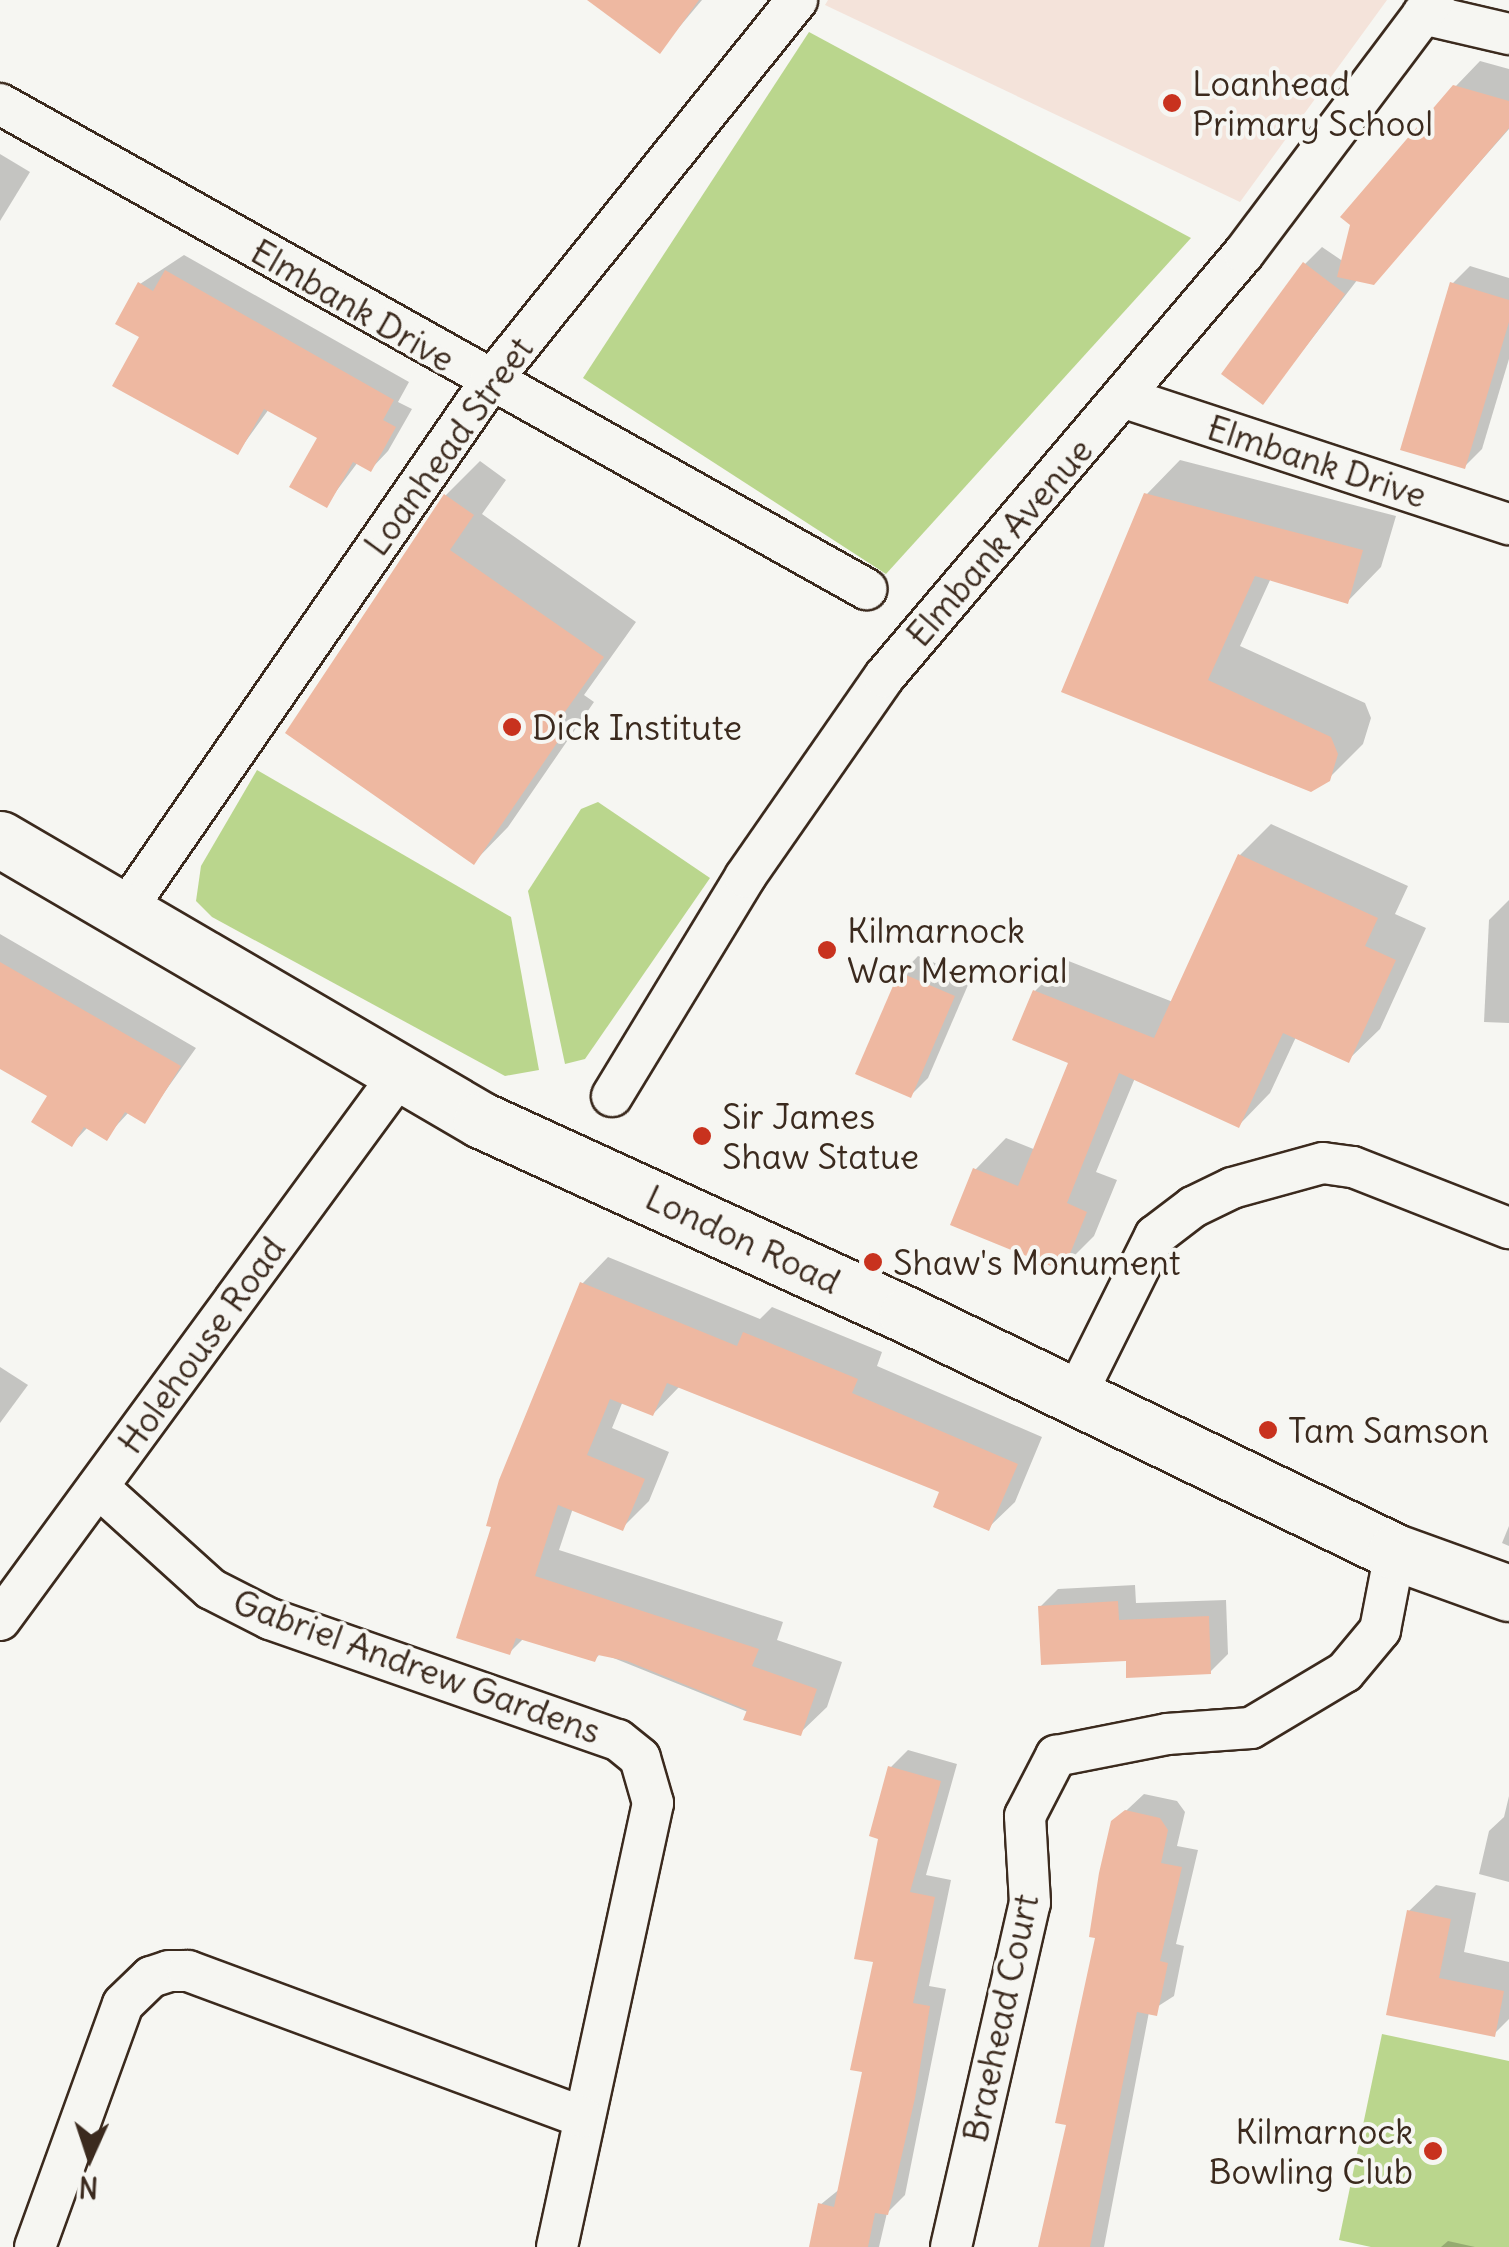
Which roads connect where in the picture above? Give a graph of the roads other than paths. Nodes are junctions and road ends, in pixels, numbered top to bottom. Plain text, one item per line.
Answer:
1 (797, 0) edge
2 (1429, 7) edge
3 (1509, 34) edge
4 (0, 104) edge
5 (490, 382) junction
6 (1125, 398) junction
7 (1509, 524) edge
8 (866, 589) dead end
9 (0, 839) edge
10 (124, 912) junction
11 (402, 1070) junction
12 (612, 1096) dead end
13 (1509, 1228) edge
14 (1075, 1396) junction
15 (98, 1487) junction
16 (1395, 1552) junction
17 (1509, 1593) edge
18 (0, 1620) edge
19 (582, 2117) junction
20 (35, 2247) edge
21 (556, 2247) edge
22 (951, 2247) edge

1 - 5 street, Loanhead Street
2 - 3 street
2 - 6 street, Elmbank Avenue
4 - 5 street, Elmbank Drive
5 - 8 street, Elmbank Drive
5 - 10 street, Loanhead Street
6 - 7 street, Elmbank Drive
6 - 12 street, Elmbank Avenue
9 - 10 main road, London Road
10 - 11 main road, London Road
11 - 14 main road, London Road
11 - 15 street, Holehouse Road
13 - 14 street
14 - 16 main road, London Road
15 - 18 street, Holehouse Road
15 - 19 street, Gabriel Andrew Gardens
16 - 17 main road, London Road
16 - 22 street, Braehead Court
19 - 20 street
19 - 21 street, Gabriel Andrew Gardens

